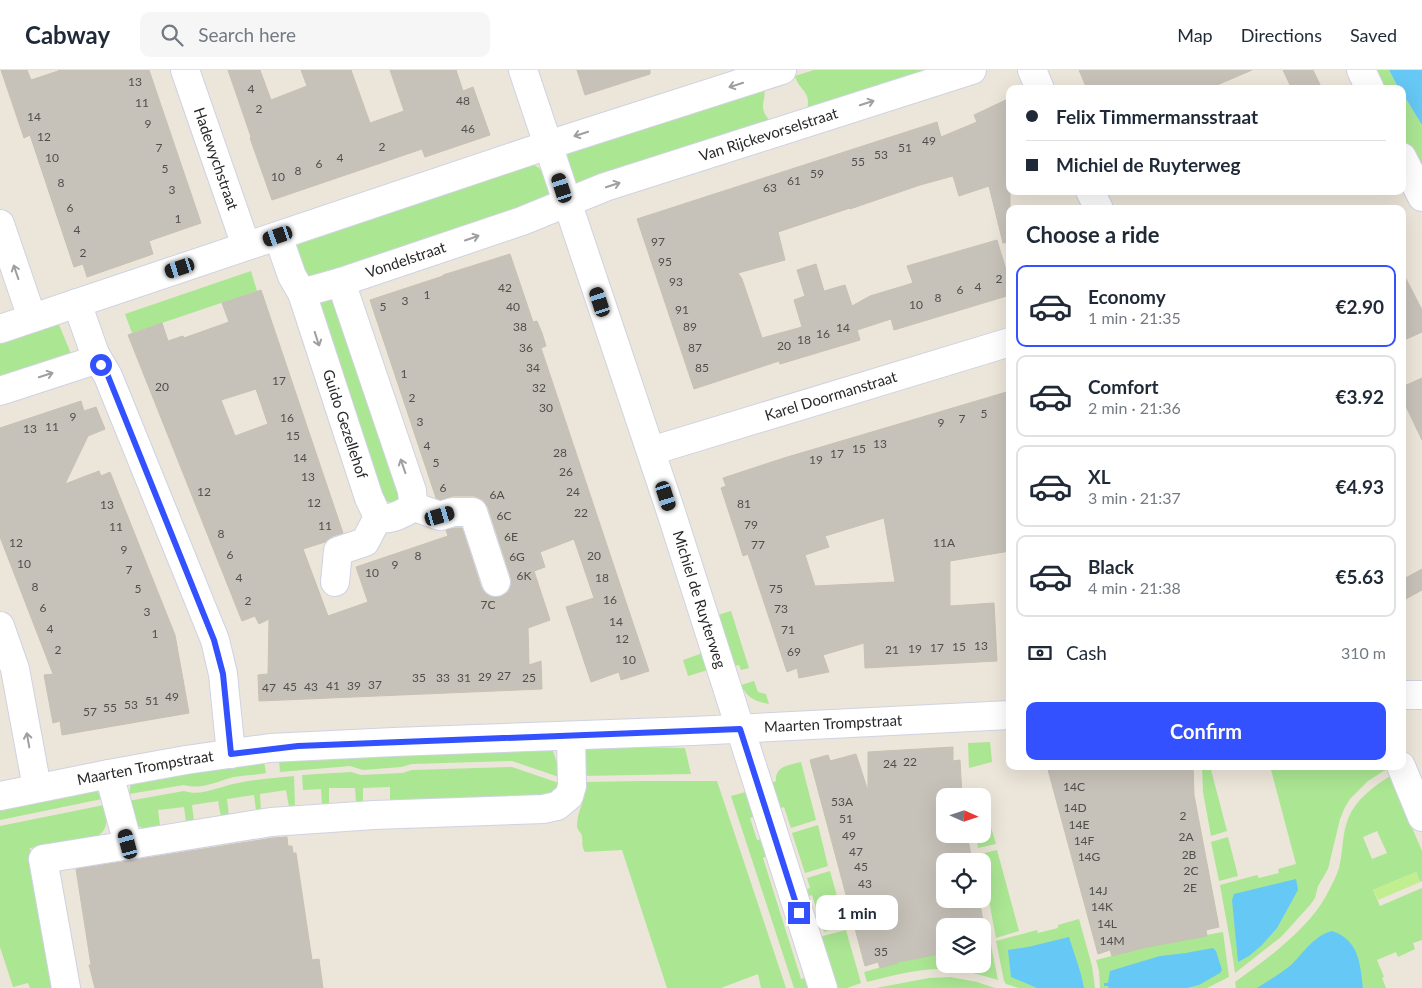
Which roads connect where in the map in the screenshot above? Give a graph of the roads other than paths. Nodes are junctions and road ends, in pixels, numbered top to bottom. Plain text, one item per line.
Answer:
1 (185, 70) edge
2 (523, 70) edge
3 (782, 70) edge
4 (972, 70) edge
5 (1032, 70) edge
6 (1361, 70) edge
7 (1038, 85) edge
8 (1368, 85) edge
9 (548, 145) junction
10 (1406, 165) edge
11 (1422, 197) edge
12 (567, 203) junction
13 (0, 224) edge
14 (278, 236) junction
15 (246, 246) junction
16 (341, 282) junction
17 (302, 293) junction
18 (77, 303) junction
19 (32, 318) junction
20 (0, 329) edge
21 (1006, 343) edge
22 (95, 354) junction
23 (0, 391) edge
24 (651, 451) junction
25 (412, 506) junction
26 (378, 517) junction
27 (335, 582) dead end
28 (496, 582) dead end
29 (0, 626) edge
30 (1406, 695) edge
31 (1422, 695) edge
32 (1006, 715) edge
33 (740, 729) junction
34 (572, 736) junction
35 (231, 754) junction
36 (1402, 770) edge
37 (109, 774) junction
38 (37, 788) junction
39 (0, 796) edge
40 (1422, 817) edge
41 (128, 844) junction
42 (66, 988) edge
43 (823, 988) edge

1 - 15 street, Hadewychstraat
2 - 9 street, Michiel de Ruyterweg
3 -> 9 street
12 -> 4 street, Van Rijckevorselstraat
5 - 7 street
6 - 8 street
9 - 12 street, Michiel de Ruyterweg
9 - 14 street
10 - 11 street
16 -> 12 street, Vondelstraat
12 - 24 street, Michiel de Ruyterweg
19 -> 13 street
14 - 15 street
14 - 17 street
15 - 18 street
16 - 17 street, Vondelstraat
25 -> 16 street
17 -> 26 street, Guido Gezellehof
18 - 19 street
18 - 22 street
19 - 20 street
21 - 24 street, Karel Doormanstraat
23 -> 22 street
22 - 35 street
24 - 33 street, Michiel de Ruyterweg
25 - 26 street
25 - 28 street
26 - 27 street
38 -> 29 street
30 - 31 street
32 - 33 street, Maarten Trompstraat
33 - 34 street, Maarten Trompstraat
33 - 43 street, Michiel de Ruyterweg
34 - 35 street, Maarten Trompstraat
34 - 41 street
35 - 37 street, Maarten Trompstraat
36 - 40 street
37 - 38 street, Maarten Trompstraat
37 - 41 street
38 - 39 street, Maarten Trompstraat
41 - 42 street

